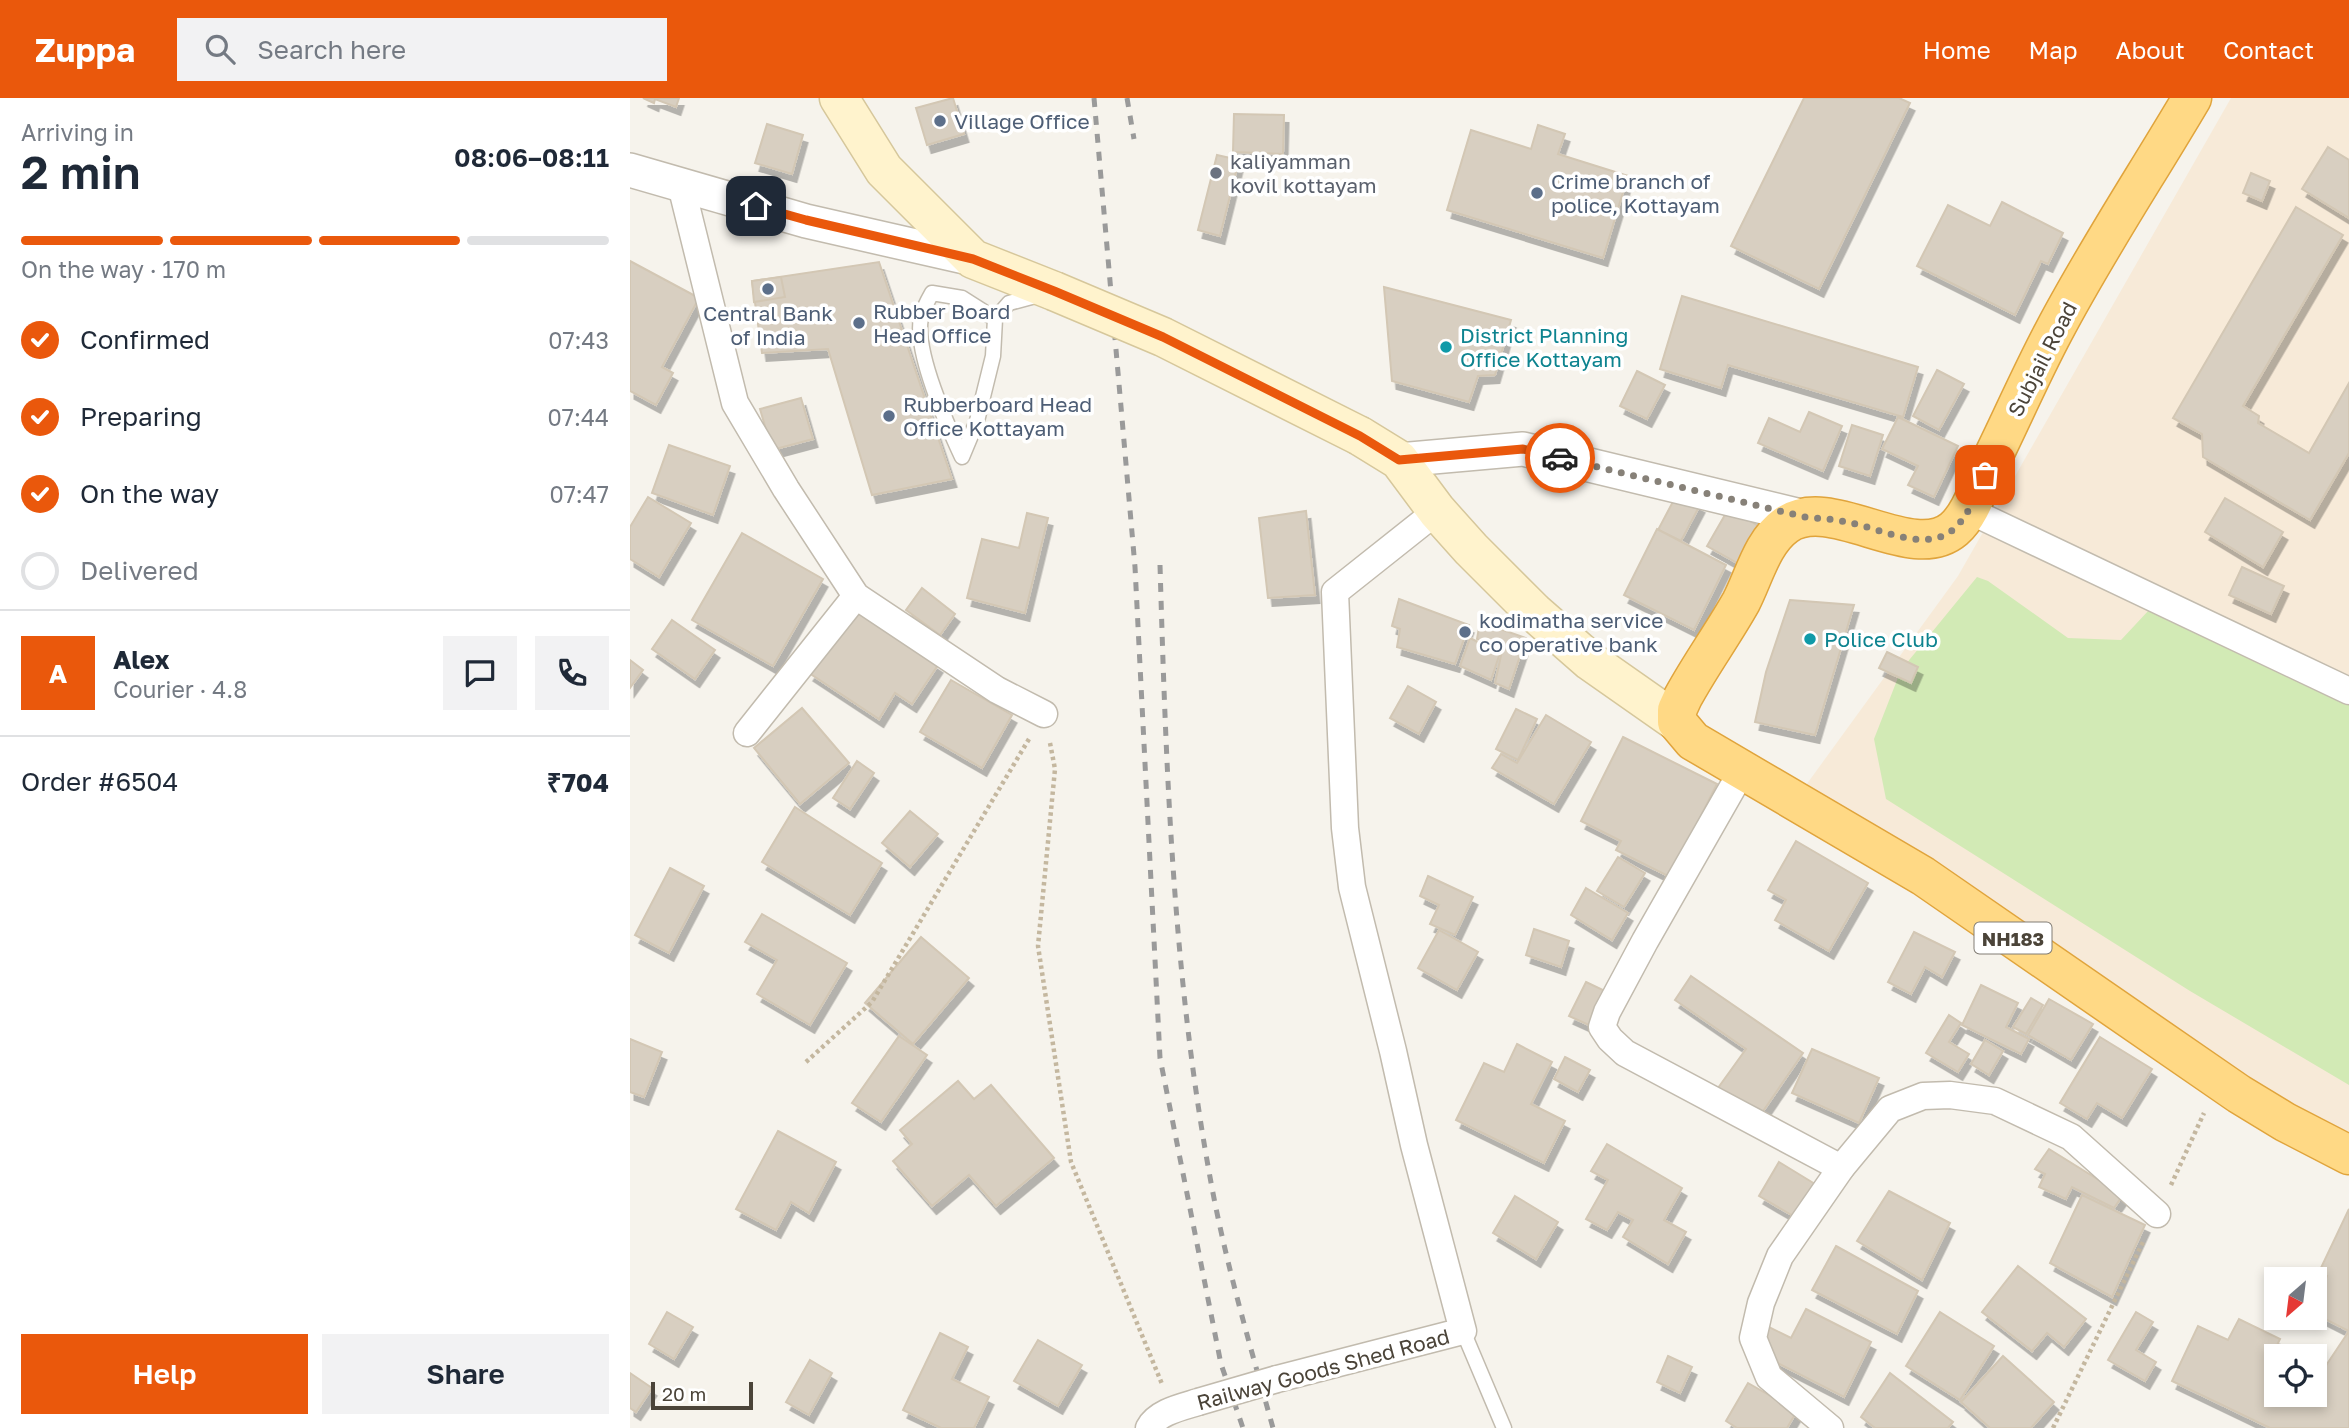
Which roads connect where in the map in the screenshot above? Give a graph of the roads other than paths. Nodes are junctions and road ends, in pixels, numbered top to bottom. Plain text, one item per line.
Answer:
1 (839, 98) edge
2 (2192, 98) edge
3 (630, 170) edge
4 (681, 185) junction
5 (973, 259) junction
6 (1054, 291) junction
7 (995, 319) junction
8 (1399, 460) junction
9 (1968, 510) junction
10 (1437, 511) junction
11 (1809, 518) junction
12 (856, 596) junction
13 (2349, 691) edge
14 (1044, 714) road end
15 (1677, 722) junction
16 (747, 733) dead end
17 (1742, 771) junction
18 (2349, 1155) edge
19 (1841, 1168) junction
20 (2157, 1213) road end
21 (1463, 1331) junction
22 (1149, 1428) edge
23 (1504, 1428) edge
24 (1830, 1428) edge

1 - 5 main road
2 - 9 highway, Subjail Road
3 - 4 street
4 - 5 street
4 - 12 street
5 - 6 main road
6 - 7 lane
6 - 8 main road, bridge
7 - 7 lane
8 - 10 main road
8 - 11 street
9 - 11 highway, Subjail Road
9 - 13 street
10 - 15 main road
10 - 21 street
11 - 15 highway, Subjail Road
12 - 14 street
12 - 16 street
15 - 17 highway, NH183
17 - 18 highway, NH183
17 - 19 street
19 - 20 street
19 - 24 street
21 - 22 street, Railway Goods Shed Road, bridge
21 - 23 lane

